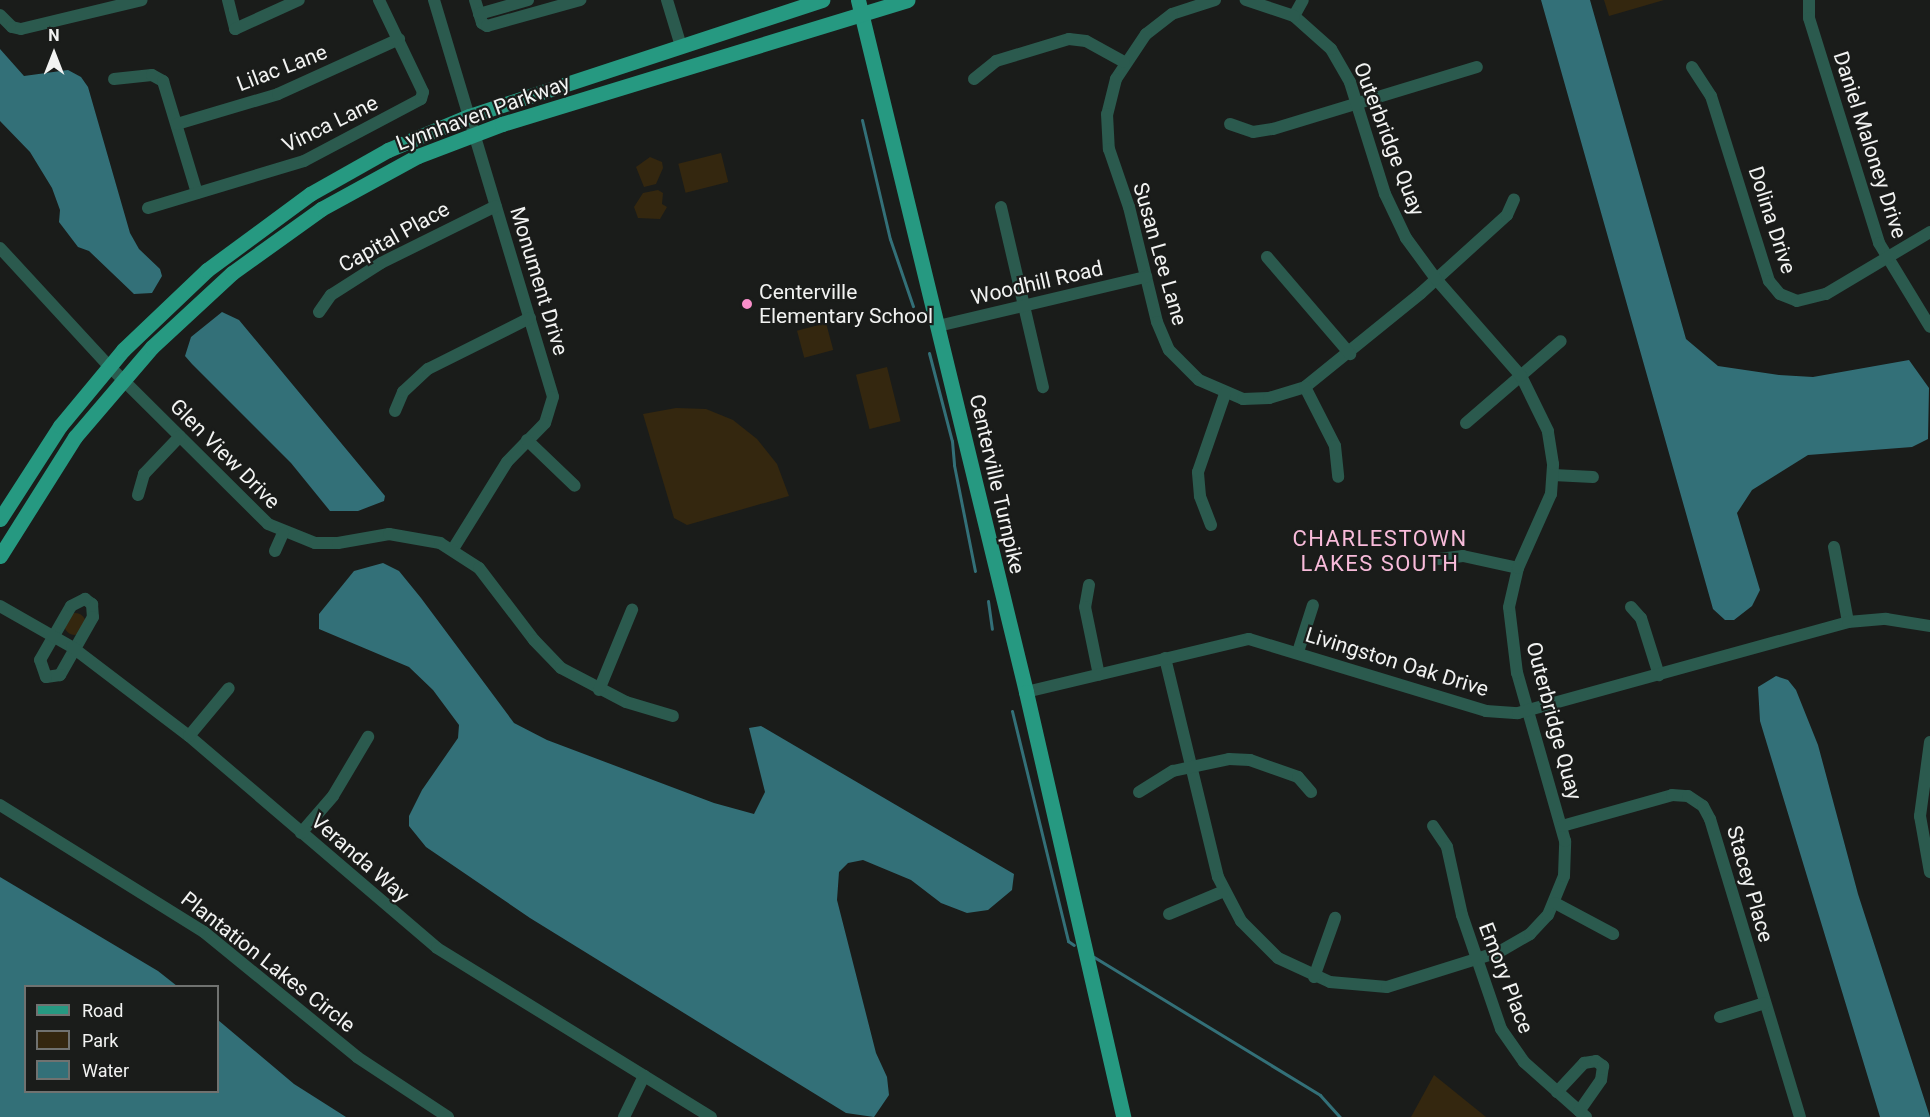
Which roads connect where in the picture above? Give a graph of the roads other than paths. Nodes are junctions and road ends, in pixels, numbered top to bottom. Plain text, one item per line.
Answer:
1 (142, 0) edge
2 (228, 0) edge
3 (299, 0) edge
4 (379, 0) edge
5 (434, 0) edge
6 (475, 0) edge
7 (528, 0) edge
8 (580, 0) edge
9 (667, 0) edge
10 (822, 0) edge
11 (907, 0) edge
12 (1215, 0) edge
13 (1246, 0) edge
14 (1303, 0) edge
15 (1809, 0) edge
16 (1183, 4) edge
17 (859, 7) edge
18 (479, 14) junction
19 (0, 15) edge
20 (1294, 16) junction
21 (399, 39) junction
22 (681, 46) junction
23 (1124, 62) junction
24 (1478, 67) dead end
25 (1692, 67) dead end
26 (114, 79) dead end
27 (974, 79) dead end
28 (1358, 104) junction
29 (469, 116) junction
30 (177, 124) junction
31 (1230, 124) dead end
32 (475, 134) junction
33 (197, 193) junction
34 (1514, 199) dead end
35 (496, 206) junction
36 (1000, 207) dead end
37 (148, 208) dead end
38 (1930, 232) edge
39 (0, 248) edge
40 (1268, 257) dead end
41 (1887, 259) junction
42 (1146, 277) junction
43 (1436, 279) junction
44 (1024, 306) junction
45 (319, 312) dead end
46 (530, 318) junction
47 (938, 326) junction
48 (1930, 327) edge
49 (1561, 341) dead end
50 (1350, 354) junction
51 (109, 366) junction
52 (1521, 376) junction
53 (123, 380) junction
54 (1043, 387) dead end
55 (1305, 387) junction
56 (1225, 394) junction
57 (395, 411) dead end
58 (1466, 423) dead end
59 (180, 436) junction
60 (527, 440) junction
61 (1553, 475) junction
62 (1338, 477) dead end
63 (1593, 477) dead end
64 (575, 486) dead end
65 (138, 495) dead end
66 (3, 514) edge
67 (1211, 525) dead end
68 (283, 533) junction
69 (1834, 547) dead end
70 (453, 549) junction
71 (275, 551) dead end
72 (0, 556) edge
73 (1439, 559) dead end
74 (1518, 568) junction
75 (1089, 585) dead end
76 (1313, 605) dead end
77 (0, 606) edge
78 (1631, 607) dead end
79 (632, 610) dead end
80 (1848, 622) junction
81 (1930, 626) edge
82 (53, 637) junction
83 (75, 650) junction
84 (1298, 652) junction
85 (1165, 658) junction
86 (1099, 675) junction
87 (1659, 675) junction
88 (229, 688) dead end
89 (599, 690) junction
90 (1026, 692) junction
91 (1529, 712) junction
92 (673, 716) dead end
93 (189, 736) junction
94 (368, 737) dead end
95 (1930, 742) edge
96 (1191, 767) junction
97 (1139, 792) dead end
98 (1311, 792) dead end
99 (0, 805) edge
100 (1433, 826) dead end
101 (1562, 826) junction
102 (302, 833) junction
103 (1930, 872) edge
104 (1224, 891) junction
105 (1555, 903) junction
106 (1169, 914) dead end
107 (1335, 918) dead end
108 (1613, 934) dead end
109 (1476, 960) junction
110 (1314, 977) junction
111 (1765, 1004) junction
112 (1720, 1017) dead end
113 (644, 1076) junction
114 (1557, 1092) junction
115 (1582, 1114) edge
116 (448, 1117) edge
117 (624, 1117) edge
118 (711, 1117) edge
119 (1123, 1117) edge
120 (1800, 1117) edge

1 - 19 street
2 - 3 street
4 - 21 street, Vinca Lane
5 - 29 street, Monument Drive
6 - 18 street
7 - 18 street
8 - 18 street
9 - 22 street
10 - 22 main road, Lynnhaven Parkway
11 - 17 main road, Lynnhaven Parkway
12 - 16 street
13 - 20 street, Outerbridge Quay
14 - 20 street
15 - 41 street, Daniel Maloney Drive
16 - 23 street, Susan Lee Lane
17 - 32 main road, Lynnhaven Parkway
17 - 47 main road, Centerville Turnpike
20 - 28 street, Outerbridge Quay
21 - 30 street, Lilac Lane
21 - 33 street, Vinca Lane
22 - 29 main road, Lynnhaven Parkway
23 - 27 street
23 - 42 street, Susan Lee Lane
24 - 28 street
25 - 41 street, Dolina Drive
26 - 30 street
28 - 31 street
28 - 43 street, Outerbridge Quay
29 - 32 street, Monument Drive
29 - 51 main road, Lynnhaven Parkway
30 - 33 street
32 - 35 street, Monument Drive
32 - 53 main road, Lynnhaven Parkway
33 - 37 street, Vinca Lane
34 - 43 street, Susan Lee Lane
35 - 45 street, Capital Place
35 - 46 street, Monument Drive
36 - 44 street
38 - 41 street, Dolina Drive
39 - 51 street, Glen View Drive
40 - 50 street
41 - 48 street, Daniel Maloney Drive
42 - 44 street, Woodhill Road
42 - 56 street, Susan Lee Lane
43 - 50 street, Susan Lee Lane
43 - 52 street, Outerbridge Quay
44 - 47 street, Woodhill Road
44 - 54 street
46 - 57 street
46 - 60 street, Monument Drive
47 - 90 main road, Centerville Turnpike
49 - 52 street
50 - 55 street, Susan Lee Lane
51 - 53 street, Glen View Drive
51 - 66 main road, Lynnhaven Parkway
52 - 58 street
52 - 61 street, Outerbridge Quay
53 - 59 street, Glen View Drive
53 - 72 main road, Lynnhaven Parkway
55 - 56 street, Susan Lee Lane
55 - 62 street
56 - 67 street
59 - 65 street
59 - 68 street, Glen View Drive
60 - 64 street
60 - 70 street, Monument Drive
61 - 63 street
61 - 74 street, Outerbridge Quay
68 - 70 street, Glen View Drive
68 - 71 street
69 - 80 street
70 - 89 street, Glen View Drive
73 - 74 street
74 - 91 street, Outerbridge Quay
75 - 86 street
76 - 84 street
77 - 82 street, Veranda Way
78 - 87 street
79 - 89 street
80 - 81 street, Livingston Oak Drive
80 - 87 street, Livingston Oak Drive
82 - 83 street, Veranda Way
82 - 83 street
82 - 83 street
83 - 93 street, Veranda Way
84 - 85 street, Livingston Oak Drive
84 - 91 street, Livingston Oak Drive
85 - 86 street, Livingston Oak Drive
85 - 96 street, Outerbridge Quay
86 - 90 street, Livingston Oak Drive
87 - 91 street, Livingston Oak Drive
88 - 93 street
89 - 92 street, Glen View Drive
90 - 119 main road, Centerville Turnpike
91 - 101 street, Outerbridge Quay
93 - 102 street, Veranda Way
94 - 102 street
95 - 103 street
96 - 97 street
96 - 98 street
96 - 104 street, Outerbridge Quay
99 - 116 street, Plantation Lakes Circle
100 - 109 street, Emory Place
101 - 105 street, Outerbridge Quay
101 - 111 street, Stacey Place
102 - 113 street, Veranda Way
104 - 106 street
104 - 110 street, Outerbridge Quay
105 - 108 street
105 - 109 street, Outerbridge Quay
107 - 110 street
109 - 110 street, Outerbridge Quay
109 - 114 street, Emory Place
111 - 112 street
111 - 120 street, Stacey Place
113 - 117 street
113 - 118 street, Veranda Way
114 - 115 street, Emory Place
114 - 115 street

